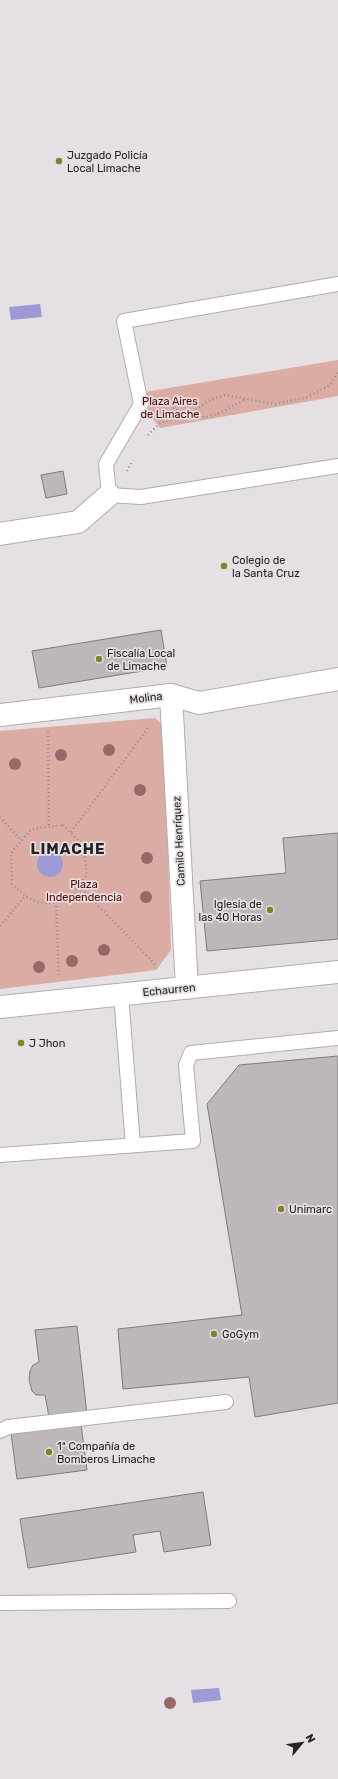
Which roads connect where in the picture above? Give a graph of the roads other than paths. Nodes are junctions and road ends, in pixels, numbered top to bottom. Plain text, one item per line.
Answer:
1 (338, 284) edge
2 (338, 466) edge
3 (109, 495) junction
4 (0, 534) edge
5 (338, 679) edge
6 (171, 695) junction
7 (0, 715) edge
8 (338, 972) edge
9 (187, 988) junction
10 (121, 994) junction
11 (0, 1007) edge
12 (338, 1038) edge
13 (133, 1145) junction
14 (0, 1155) edge
15 (226, 1402) dead end
16 (0, 1431) edge
17 (229, 1601) dead end
18 (0, 1603) edge

1 - 3 lane
2 - 3 lane
3 - 4 street
5 - 6 street, Molina
6 - 7 street, Molina
6 - 9 street, Camilo Henríquez
8 - 9 street, Echaurren
9 - 10 street, Echaurren
10 - 11 street, Echaurren
10 - 13 lane
12 - 13 lane
13 - 14 lane
15 - 16 lane
17 - 18 lane

